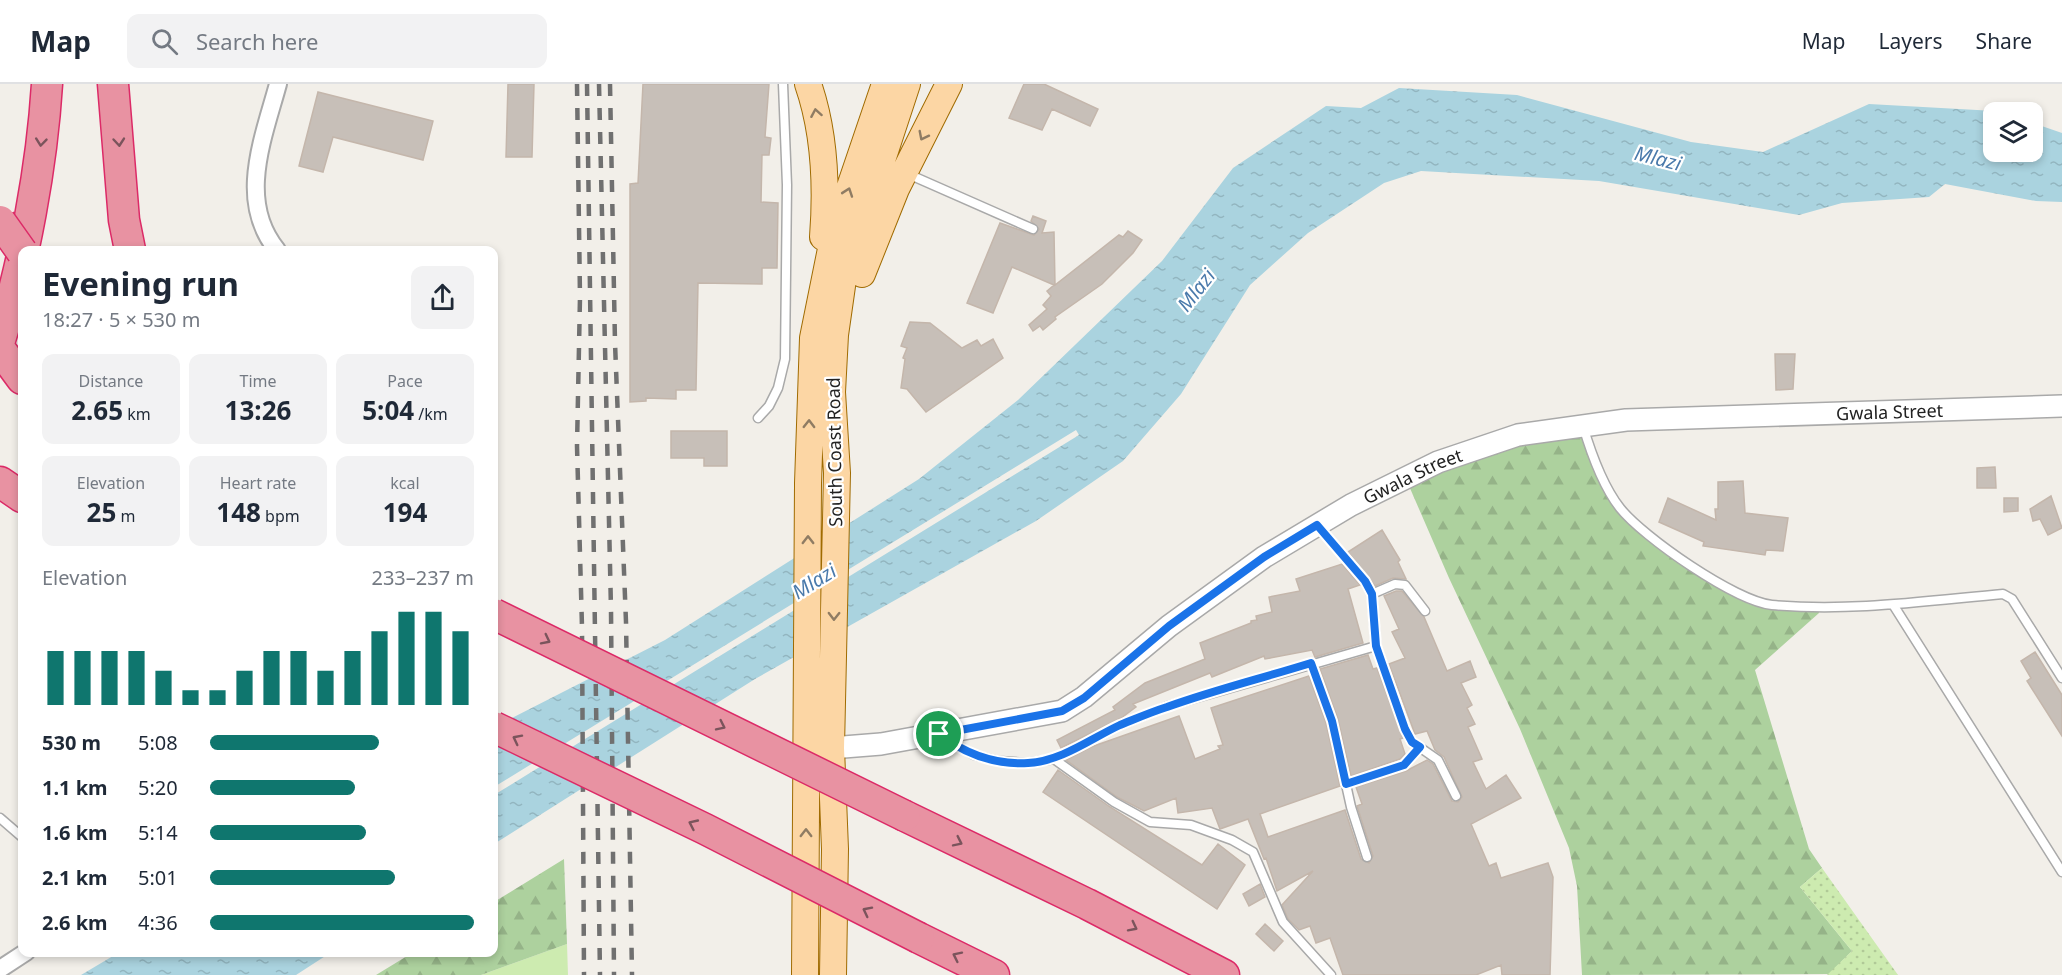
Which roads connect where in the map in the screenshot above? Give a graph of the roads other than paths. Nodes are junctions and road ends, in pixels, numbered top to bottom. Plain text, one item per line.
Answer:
1 (47, 84) edge
2 (113, 84) edge
3 (278, 84) edge
4 (783, 84) edge
5 (808, 84) edge
6 (885, 84) edge
7 (907, 84) edge
8 (950, 84) edge
9 (905, 173) junction
10 (0, 221) edge
11 (1033, 229) dead end
12 (18, 246) edge
13 (23, 246) edge
14 (129, 246) edge
15 (274, 246) edge
16 (18, 274) edge
17 (813, 338) junction
18 (0, 340) edge
19 (0, 349) edge
20 (18, 374) edge
21 (2062, 406) edge
22 (758, 418) dead end
23 (1583, 424) junction
24 (836, 442) junction
25 (0, 482) edge
26 (18, 494) edge
27 (1317, 525) junction
28 (1372, 594) junction
29 (1894, 606) junction
30 (1425, 611) dead end
31 (498, 616) edge
32 (1376, 646) junction
33 (1311, 663) junction
34 (2062, 678) edge
35 (498, 729) edge
36 (939, 734) junction
37 (1420, 747) junction
38 (831, 748) junction
39 (1054, 759) junction
40 (1346, 784) junction
41 (1456, 796) dead end
42 (0, 818) edge
43 (18, 834) edge
44 (1367, 857) dead end
45 (2062, 872) edge
46 (18, 957) edge
47 (0, 969) edge
48 (805, 975) edge
49 (833, 975) edge
50 (994, 975) edge
51 (1224, 975) edge
52 (1331, 975) edge

1 -> 13 highway
2 -> 14 highway
3 - 15 street
4 - 22 lane
17 -> 5 main road
17 -> 6 main road, South Coast Road
7 - 24 main road, South Coast Road
8 -> 9 main road
9 - 11 lane
9 - 24 main road
10 - 12 highway, bridge
16 -> 18 highway
48 -> 17 main road, South Coast Road
19 - 20 highway
21 - 23 street, Gwala Street
23 - 27 street, Gwala Street
23 - 29 lane
24 -> 38 main road, South Coast Road
25 - 26 highway
27 - 28 lane
27 - 36 street, Gwala Street
28 - 30 lane
28 - 32 lane
29 - 34 lane
29 - 45 lane
31 -> 51 highway, bridge
32 - 33 lane
32 - 37 lane
33 - 39 lane
33 - 40 lane
50 -> 35 highway, bridge
36 - 38 street, Gwala Street
36 - 39 lane
37 - 40 lane
37 - 41 lane
38 - 49 main road, South Coast Road
39 - 52 lane
40 - 44 lane
42 - 43 lane
46 - 47 street

